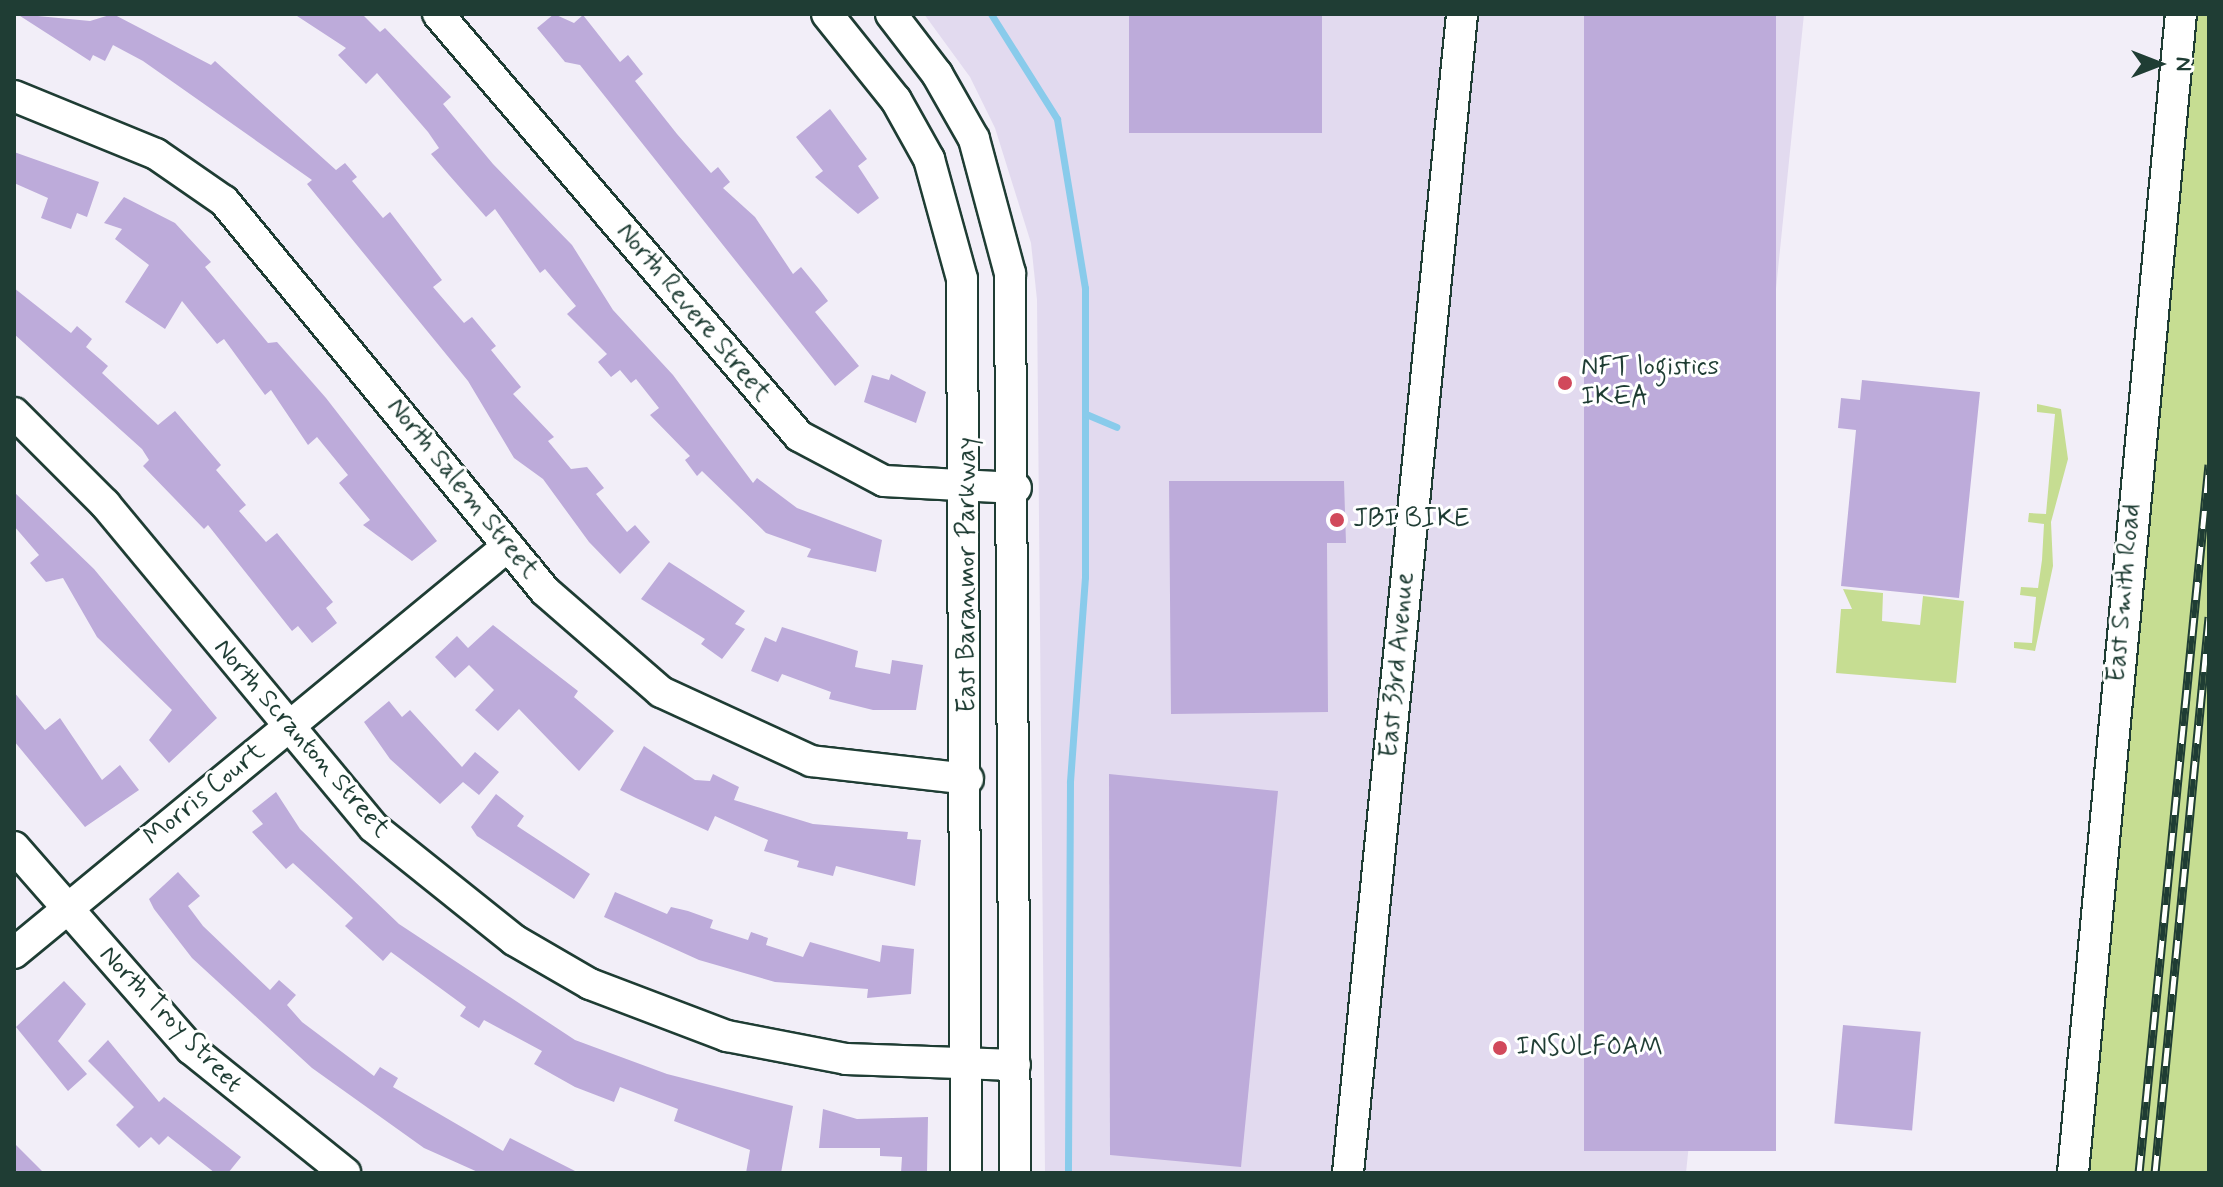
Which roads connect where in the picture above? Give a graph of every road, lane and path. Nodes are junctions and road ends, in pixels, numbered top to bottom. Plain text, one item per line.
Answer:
1 (438, 14) edge
2 (827, 14) edge
3 (891, 14) edge
4 (1462, 14) edge
5 (2181, 14) edge
6 (14, 96) edge
7 (14, 413) edge
8 (968, 488) junction
9 (1016, 488) junction
10 (508, 546) junction
11 (289, 727) junction
12 (968, 779) junction
13 (14, 847) edge
14 (67, 910) junction
15 (14, 953) edge
16 (966, 1065) junction
17 (1015, 1065) junction
18 (345, 1173) edge
19 (966, 1173) edge
20 (1015, 1173) edge
21 (1348, 1173) edge
22 (2073, 1173) edge

1 - 8 street, North Revere Street
2 - 8 street, East Baranmor Parkway
3 - 9 street, East Baranmor Parkway
4 - 21 street, East 33rd Avenue
5 - 22 street, East Smith Road
6 - 10 street, North Salem Street
7 - 11 street, North Scranton Street
8 - 9 street, North Revere Street
8 - 12 street, East Baranmor Parkway
9 - 17 street, East Baranmor Parkway
10 - 11 street, Morris Court
10 - 12 street, North Salem Street
11 - 14 street, Morris Court
11 - 16 street, North Scranton Street
12 - 16 street, East Baranmor Parkway
13 - 14 street, North Troy Street
14 - 15 street, Morris Court
14 - 18 street, North Troy Street
16 - 17 street, North Scranton Street
16 - 19 street, East Baranmor Parkway
17 - 20 street, East Baranmor Parkway

